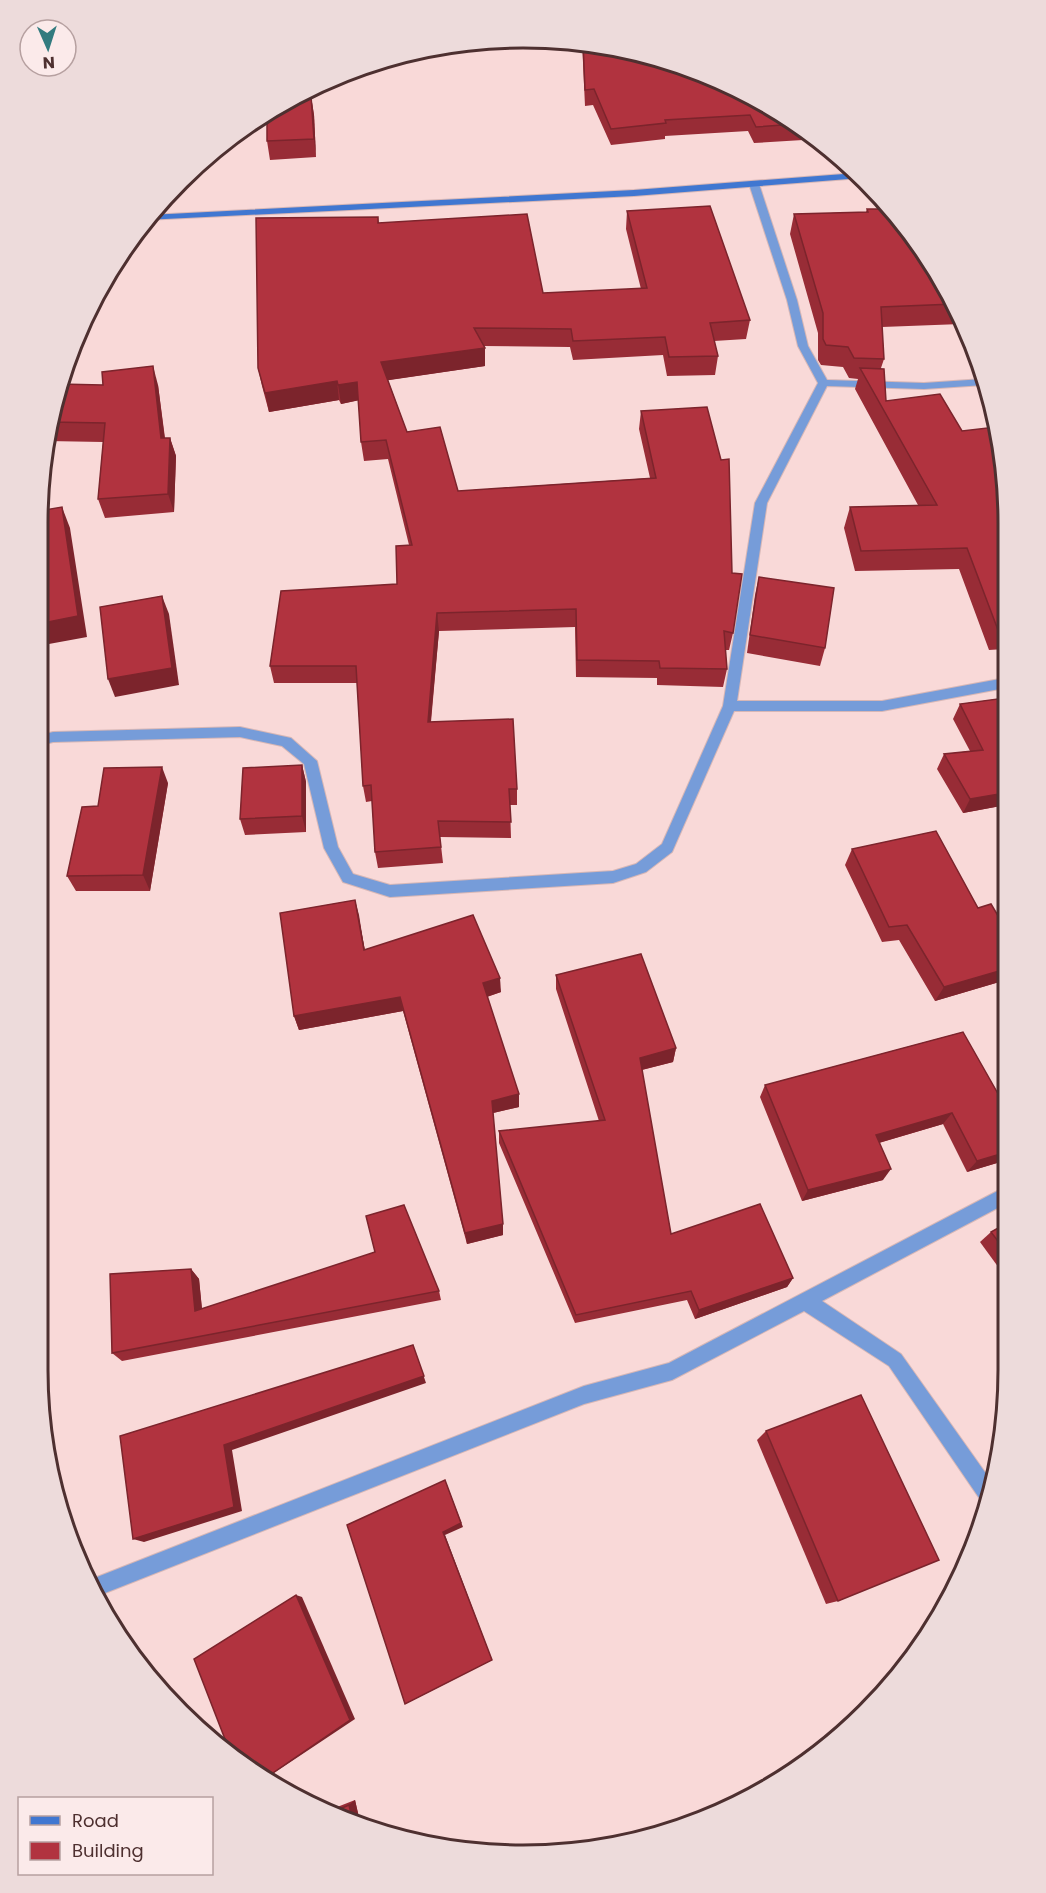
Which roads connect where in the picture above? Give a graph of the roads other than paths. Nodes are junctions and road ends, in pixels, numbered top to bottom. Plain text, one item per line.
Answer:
1 (848, 177) edge
2 (754, 184) junction
3 (160, 217) edge
4 (977, 382) edge
5 (823, 383) junction
6 (998, 684) edge
7 (730, 706) junction
8 (48, 738) edge
9 (998, 1199) edge
10 (807, 1302) junction
11 (983, 1487) edge
12 (100, 1585) edge

1 - 2 main road
2 - 3 main road
2 - 5 street
4 - 5 street
5 - 7 street
6 - 7 street
7 - 8 street
9 - 10 street
10 - 11 street
10 - 12 street

